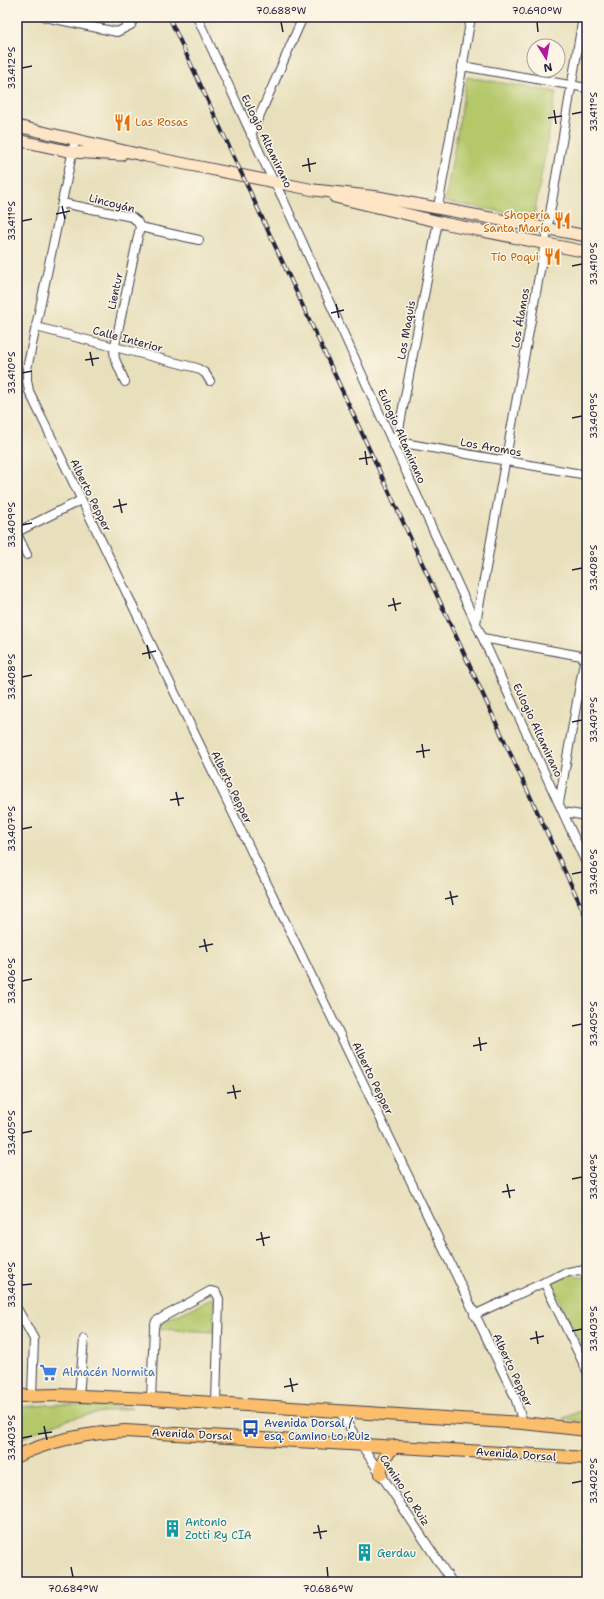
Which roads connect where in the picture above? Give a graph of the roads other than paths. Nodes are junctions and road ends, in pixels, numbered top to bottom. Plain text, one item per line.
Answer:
1 (45, 17) edge
2 (134, 17) edge
3 (197, 17) edge
4 (303, 17) edge
5 (471, 17) edge
6 (583, 17) edge
7 (462, 66) junction
8 (571, 85) junction
9 (587, 88) edge
10 (17, 126) edge
11 (251, 135) junction
12 (17, 140) edge
13 (75, 140) junction
14 (72, 152) junction
15 (146, 156) junction
16 (274, 182) junction
17 (314, 190) junction
18 (62, 203) junction
19 (438, 207) junction
20 (438, 221) junction
21 (140, 227) junction
22 (547, 228) junction
23 (587, 236) edge
24 (199, 240) dead end
25 (545, 243) junction
26 (587, 252) edge
27 (36, 327) junction
28 (115, 346) junction
29 (210, 381) dead end
30 (125, 382) dead end
31 (392, 441) junction
32 (505, 461) junction
33 (587, 475) edge
34 (81, 500) junction
35 (17, 533) edge
36 (27, 555) dead end
37 (476, 623) junction
38 (483, 638) junction
39 (587, 645) edge
40 (586, 657) edge
41 (559, 803) junction
42 (563, 812) junction
43 (587, 816) edge
44 (587, 865) edge
45 (587, 1272) edge
46 (544, 1282) junction
47 (18, 1310) dead end
48 (474, 1315) junction
49 (84, 1339) dead end
50 (587, 1349) edge
51 (578, 1353) junction
52 (587, 1371) edge
53 (32, 1395) junction
54 (17, 1396) edge
55 (79, 1396) junction
56 (151, 1399) junction
57 (216, 1403) junction
58 (339, 1411) junction
59 (523, 1423) junction
60 (587, 1430) edge
61 (362, 1444) junction
62 (396, 1446) junction
63 (17, 1456) edge
64 (587, 1458) edge
65 (381, 1474) junction
66 (452, 1582) edge

1 - 2 street
3 - 11 street, Eulogio Altamirano
4 - 11 street
5 - 7 street
6 - 8 street, Los Álamos
7 - 8 street
7 - 19 street
8 - 9 street
8 - 22 street, Los Álamos
10 - 13 main road
11 - 16 street, Eulogio Altamirano
12 - 14 main road
13 - 14 street, Alberto Pepper
13 - 15 main road
14 - 15 main road
14 - 18 street, Alberto Pepper
15 - 16 main road
16 - 17 main road
16 - 31 street, Eulogio Altamirano
17 - 19 main road
17 - 20 main road
18 - 21 street, Lincoyán
18 - 27 street, Alberto Pepper
19 - 22 main road
20 - 25 main road
20 - 31 street, Los Maquis
21 - 24 street, Lincoyán
21 - 28 street, Lientur
22 - 23 main road
22 - 25 street, Los Álamos
25 - 26 main road
25 - 32 street, Los Álamos
27 - 28 street, Calle Interior
27 - 34 street, Alberto Pepper
28 - 29 street, Calle Interior
28 - 30 street, Lientur
31 - 32 street, Los Aromos
31 - 37 street, Eulogio Altamirano
32 - 33 street, Los Aromos
32 - 37 street, Los Álamos
34 - 35 street
34 - 48 street, Alberto Pepper
35 - 36 street
37 - 38 street, Eulogio Altamirano
38 - 40 street
38 - 41 street, Eulogio Altamirano
39 - 40 street
40 - 41 street
41 - 42 street, Eulogio Altamirano
42 - 43 street
42 - 44 street, Eulogio Altamirano
45 - 46 street
46 - 48 street
46 - 51 street
47 - 53 street
48 - 59 street, Alberto Pepper
49 - 55 street
50 - 51 street
51 - 52 street
53 - 54 main road
53 - 55 main road
55 - 56 main road
56 - 57 main road
56 - 57 street
57 - 58 main road
58 - 59 main road
58 - 61 street, Camino Lo Ruiz
59 - 60 main road
61 - 62 main road, Avenida Dorsal
61 - 63 main road, Avenida Dorsal
61 - 65 street, Camino Lo Ruiz
62 - 64 main road, Avenida Dorsal
62 - 65 main road
65 - 66 street, Camino Lo Ruiz

